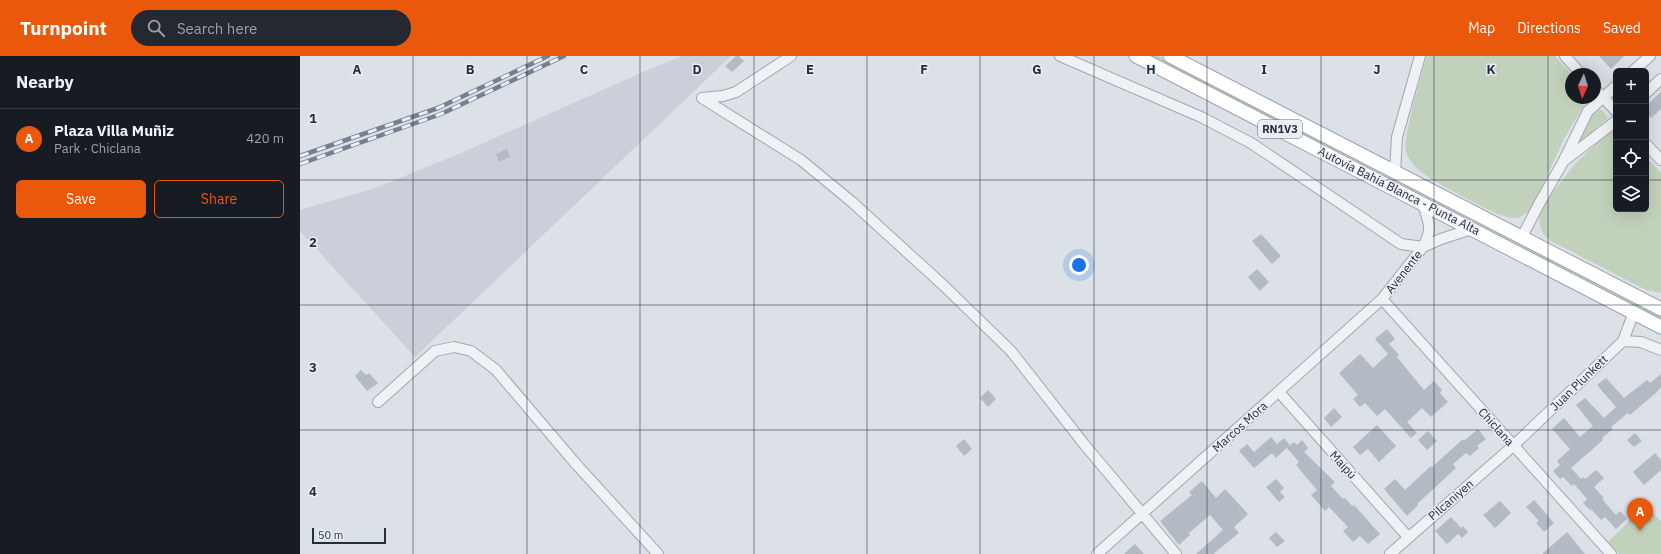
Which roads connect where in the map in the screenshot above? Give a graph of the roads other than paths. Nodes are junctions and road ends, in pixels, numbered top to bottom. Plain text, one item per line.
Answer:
1 (791, 56) edge
2 (1060, 56) edge
3 (1136, 56) edge
4 (1170, 56) edge
5 (1420, 56) edge
6 (1565, 56) edge
7 (1650, 56) edge
8 (1576, 68) edge
9 (1636, 68) edge
10 (1661, 79) edge
11 (1613, 89) edge
12 (1649, 90) edge
13 (1602, 98) junction
14 (1613, 108) edge
15 (1613, 123) edge
16 (1649, 147) edge
17 (1661, 160) edge
18 (1564, 162) junction
19 (1395, 172) junction
20 (1423, 204) junction
21 (1472, 229) junction
22 (1522, 238) junction
23 (1423, 248) junction
24 (1382, 299) junction
25 (1660, 308) edge
26 (1634, 312) junction
27 (1661, 327) edge
28 (1623, 341) junction
29 (1661, 350) edge
30 (1278, 392) junction
31 (378, 402) dead end
32 (1513, 446) junction
33 (1142, 514) junction
34 (1408, 537) junction
35 (658, 554) edge
36 (1097, 554) edge
37 (1176, 554) edge
38 (1390, 554) edge
39 (1611, 554) edge

1 - 33 street
2 - 23 street
3 - 20 main road, Autovía Bahía Blanca - Punta Alta / RN1V3
4 - 19 main road, Autovía Bahía Blanca - Punta Alta / RN1V3
5 - 19 street
6 - 8 street
7 - 9 street
10 - 12 street
11 - 13 street
13 - 14 street
13 - 18 street
15 - 18 street
16 - 17 street
18 - 22 street
19 - 22 main road, Autovía Bahía Blanca - Punta Alta / RN1V3
20 - 21 main road, Autovía Bahía Blanca - Punta Alta / RN1V3
20 - 23 street
21 - 23 street, Avenente
21 - 26 main road, Autovía Bahía Blanca - Punta Alta / RN1V3
22 - 25 main road, Autovía Bahía Blanca - Punta Alta / RN1V3
23 - 24 street, Avenente
24 - 30 street, Marcos Mora
24 - 32 street, Chiclana
26 - 27 main road, Autovía Bahía Blanca - Punta Alta / RN1V3
26 - 28 street, Juan Plunkett
28 - 29 street
28 - 32 street, Juan Plunkett
30 - 33 street, Marcos Mora
30 - 34 street, Maipú
31 - 35 street
32 - 34 street, Pilcaniyen
32 - 39 street, Chiclana
33 - 36 street, Marcos Mora
33 - 37 street
34 - 38 street, Pilcaniyen

